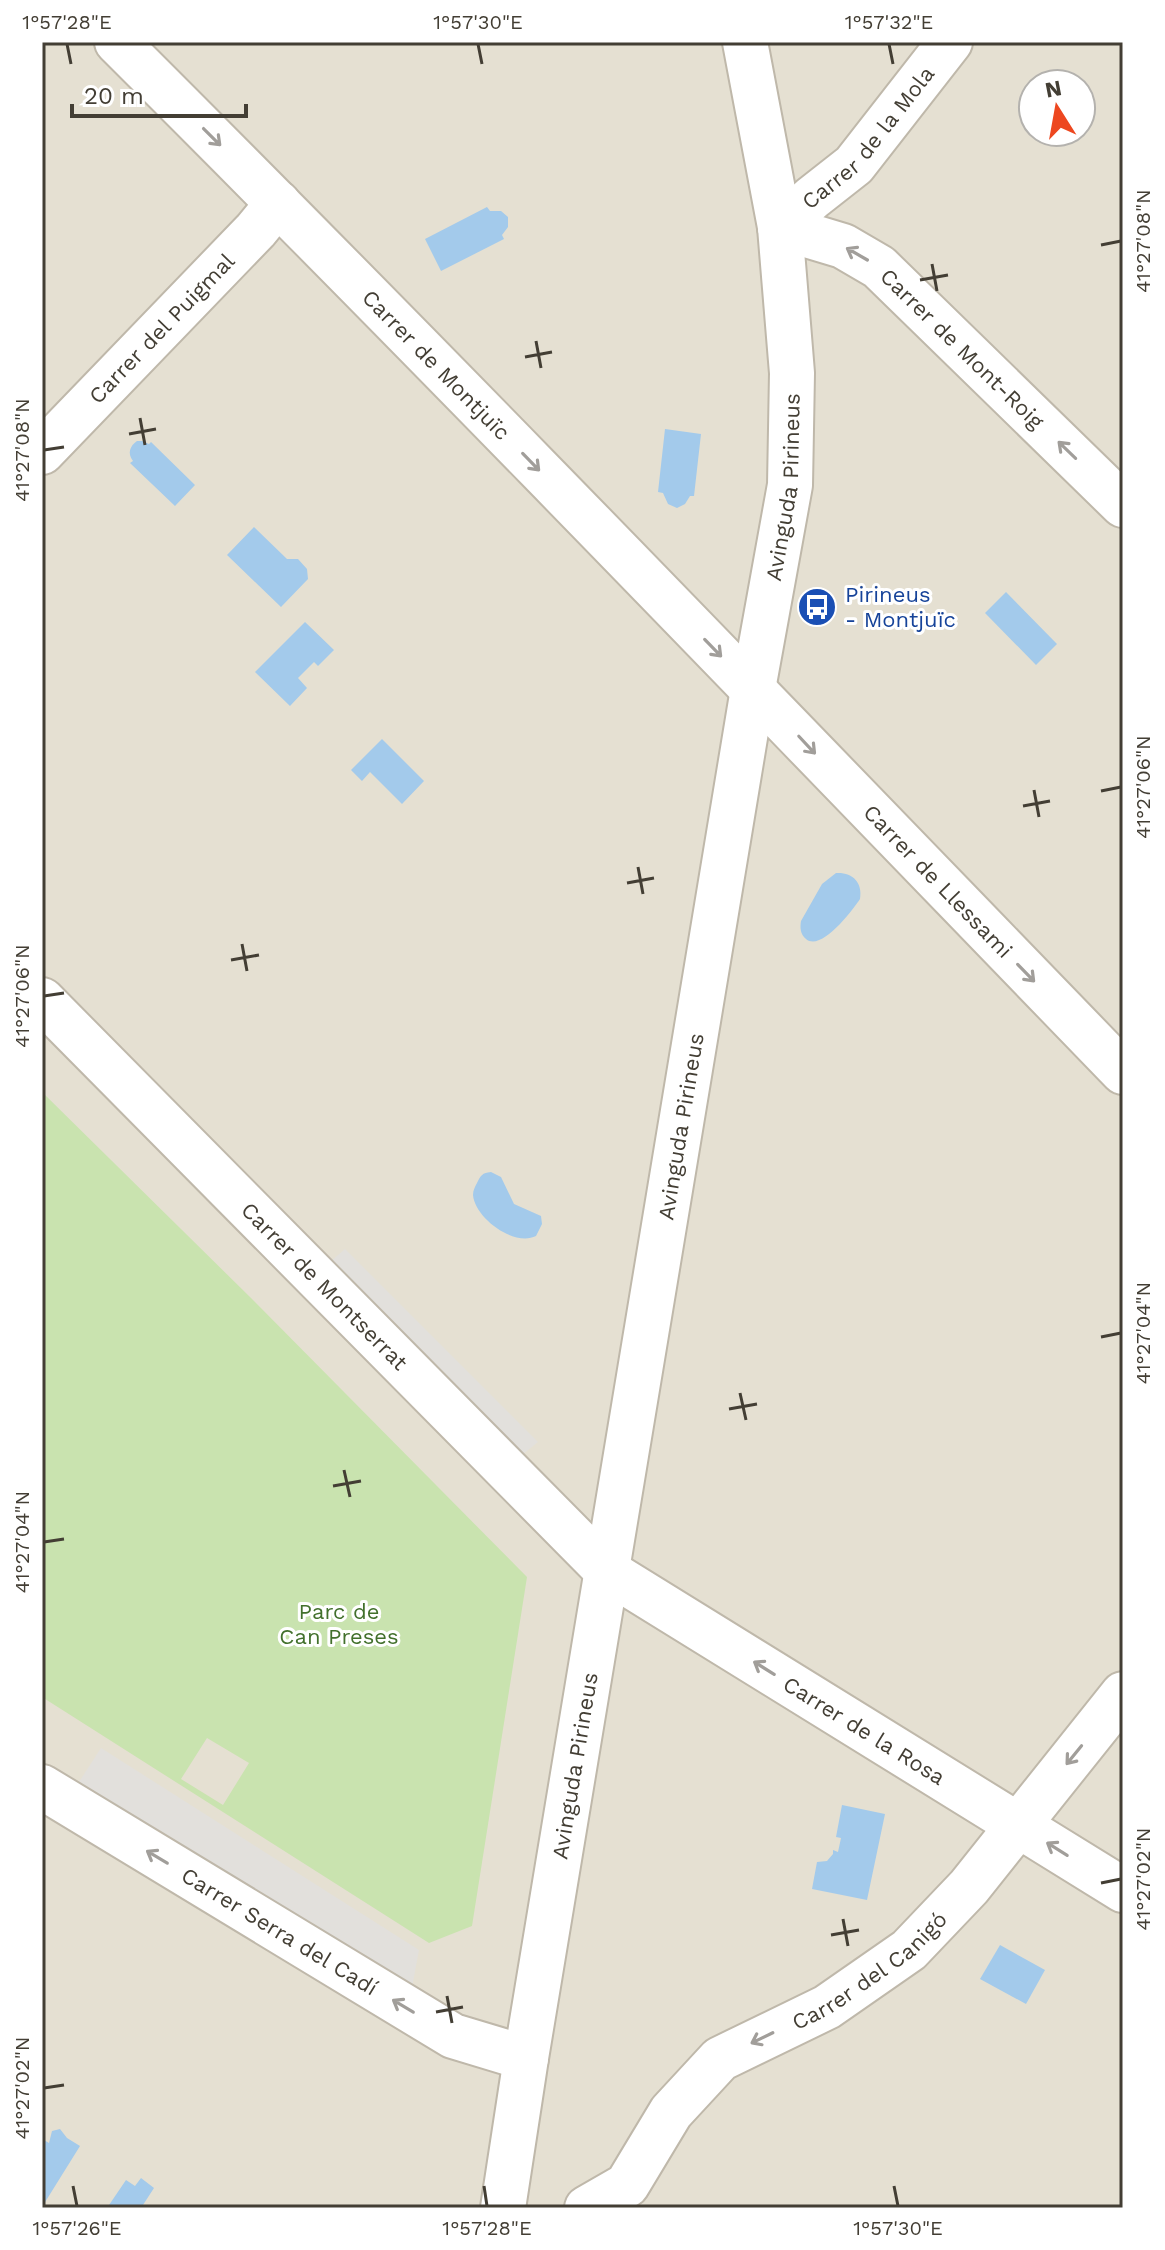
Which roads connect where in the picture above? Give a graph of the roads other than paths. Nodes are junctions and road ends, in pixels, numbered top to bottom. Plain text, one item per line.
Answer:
1 (117, 42) edge
2 (745, 42) edge
3 (950, 42) edge
4 (278, 203) junction
5 (780, 227) junction
6 (42, 452) edge
7 (1123, 505) edge
8 (753, 689) junction
9 (42, 1000) edge
10 (1123, 1072) edge
11 (607, 1571) junction
12 (1123, 1694) edge
13 (42, 1787) edge
14 (1018, 1825) junction
15 (1123, 1890) edge
16 (526, 2058) junction
17 (503, 2208) edge
18 (587, 2208) edge

1 -> 4 street, Carrer de Montjuïc
2 - 5 street, Avinguda Pirineus
3 - 5 street, Carrer de la Mola
4 - 6 street, Carrer del Puigmal
4 -> 8 street, Carrer de Montjuïc
7 -> 5 street, Carrer de Mont-Roig
5 - 8 street, Avinguda Pirineus
8 -> 10 street, Carrer de Llessami
8 - 11 street, Avinguda Pirineus
9 - 11 street, Carrer de Montserrat
14 -> 11 street, Carrer de la Rosa
11 - 16 street, Avinguda Pirineus
12 -> 14 street, Carrer del Canigó
16 -> 13 street, Carrer Serra del Cadí
15 -> 14 street, Carrer de la Rosa
14 -> 18 street, Carrer del Canigó
16 - 17 street, Avinguda Pirineus

